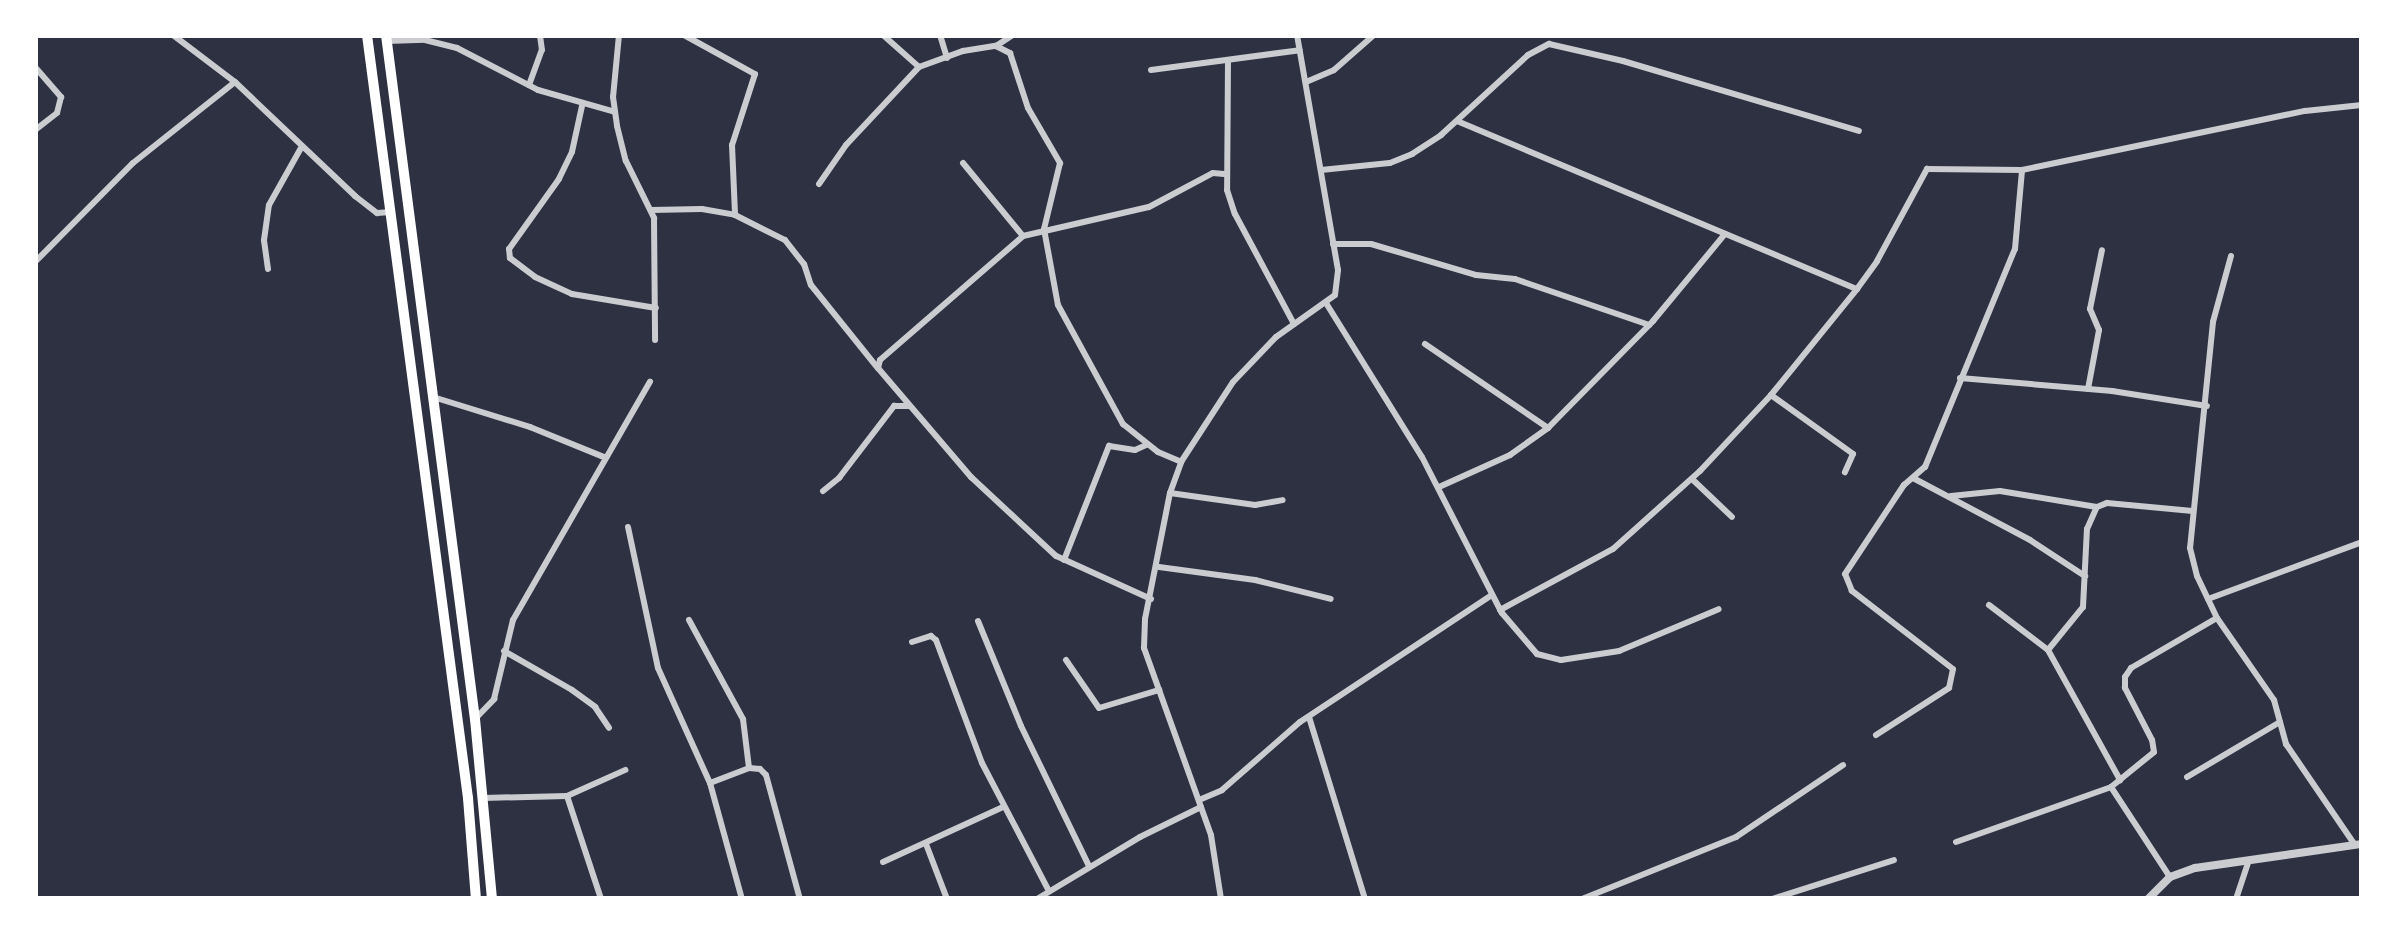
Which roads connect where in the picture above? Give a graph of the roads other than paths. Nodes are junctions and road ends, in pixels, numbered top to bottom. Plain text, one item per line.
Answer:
1 (173, 35) edge
2 (368, 35) edge
3 (540, 35) edge
4 (618, 35) edge
5 (684, 35) edge
6 (884, 35) edge
7 (940, 35) edge
8 (1013, 35) edge
9 (1298, 35) edge
10 (1374, 35) edge
11 (386, 38) edge
12 (996, 46) junction
13 (1300, 50) junction
14 (947, 58) junction
15 (1228, 61) junction
16 (35, 67) edge
17 (919, 68) junction
18 (1151, 70) dead end
19 (235, 82) junction
20 (1306, 82) junction
21 (529, 85) junction
22 (582, 106) junction
23 (2362, 106) edge
24 (615, 112) junction
25 (1456, 121) junction
26 (35, 130) edge
27 (1859, 131) dead end
28 (301, 148) junction
29 (963, 164) dead end
30 (1321, 170) junction
31 (2022, 170) junction
32 (1224, 174) junction
33 (819, 184) dead end
34 (651, 210) junction
35 (392, 212) junction
36 (735, 215) junction
37 (1044, 229) junction
38 (1724, 234) junction
39 (1024, 236) junction
40 (1333, 244) junction
41 (2102, 250) dead end
42 (2231, 256) dead end
43 (35, 262) edge
44 (268, 268) dead end
45 (1857, 288) junction
46 (1326, 303) junction
47 (656, 308) junction
48 (1294, 324) junction
49 (1649, 324) junction
50 (655, 340) dead end
51 (1425, 344) dead end
52 (878, 368) junction
53 (1960, 378) junction
54 (650, 382) dead end
55 (2088, 389) junction
56 (1771, 395) junction
57 (434, 397) junction
58 (909, 406) junction
59 (2207, 406) junction
60 (1548, 428) junction
61 (1148, 444) junction
62 (604, 457) junction
63 (1181, 462) junction
64 (1845, 472) dead end
65 (1913, 478) junction
66 (1692, 479) junction
67 (1439, 487) junction
68 (822, 491) dead end
69 (1170, 493) junction
70 (1949, 496) junction
71 (1283, 500) dead end
72 (2097, 507) junction
73 (2193, 511) junction
74 (1732, 517) dead end
75 (628, 527) dead end
76 (2362, 542) edge
77 (1064, 560) junction
78 (1159, 567) junction
79 (2086, 577) junction
80 (1492, 595) junction
81 (1332, 598) dead end
82 (1151, 599) junction
83 (2208, 599) junction
84 (1990, 605) dead end
85 (1500, 610) junction
86 (1719, 610) dead end
87 (2217, 618) junction
88 (689, 620) dead end
89 (978, 621) dead end
90 (912, 642) dead end
91 (2048, 650) junction
92 (504, 651) junction
93 (1066, 660) dead end
94 (1159, 690) junction
95 (1308, 717) junction
96 (474, 720) junction
97 (2280, 722) junction
98 (609, 728) dead end
99 (1876, 735) dead end
100 (1843, 766) dead end
101 (749, 768) junction
102 (625, 770) dead end
103 (2187, 777) dead end
104 (2120, 780) junction
105 (710, 782) junction
106 (2111, 787) junction
107 (566, 796) junction
108 (484, 798) junction
109 (1200, 804) junction
110 (1004, 808) junction
111 (1956, 842) dead end
112 (926, 844) junction
113 (2360, 845) edge
114 (1894, 860) dead end
115 (2249, 860) junction
116 (883, 862) dead end
117 (1089, 866) junction
118 (2170, 877) junction
119 (1050, 891) junction
120 (474, 899) edge
121 (495, 899) edge
122 (602, 899) edge
123 (742, 899) edge
124 (800, 899) edge
125 (947, 899) edge
126 (1037, 899) edge
127 (1222, 899) edge
128 (1365, 899) edge
129 (1582, 899) edge
130 (1772, 899) edge
131 (2148, 899) edge
132 (2236, 899) edge

1 - 19 street
2 - 35 highway
3 - 21 street
4 - 24 street
5 - 36 street
6 - 17 street
7 - 14 street
8 - 12 street
9 - 13 street
10 - 20 street
11 - 21 street
11 - 57 highway
12 - 14 street
12 - 37 street
13 - 15 street
13 - 20 street
14 - 17 street
15 - 18 street
15 - 32 street
16 - 26 street
17 - 33 street
19 - 28 street
19 - 43 street
20 - 30 street
21 - 22 street
22 - 24 street
22 - 47 street
23 - 31 street
24 - 34 street
25 - 27 street
25 - 30 street
25 - 38 street
28 - 35 street
28 - 44 street
29 - 39 street
30 - 40 street
31 - 45 street
31 - 53 street
32 - 37 street
32 - 48 street
34 - 36 street
34 - 47 street
35 - 120 highway
36 - 52 street
37 - 39 street
37 - 61 street
38 - 45 street
38 - 49 street
39 - 52 street
40 - 46 street
40 - 49 street
41 - 55 street
42 - 59 street
45 - 56 street
46 - 48 street
46 - 67 street
47 - 50 street
48 - 63 street
49 - 60 street
51 - 60 street
52 - 58 street
53 - 55 street
53 - 65 street
54 - 62 street
55 - 59 street
56 - 64 street
56 - 66 street
57 - 62 street
57 - 96 highway
58 - 68 street
58 - 77 street
59 - 73 street
60 - 67 street
61 - 63 street
61 - 77 street
62 - 92 street
63 - 69 street
65 - 70 street
65 - 99 street
66 - 74 street
66 - 85 street
67 - 80 street
69 - 71 street
69 - 78 street
70 - 72 street
70 - 79 street
72 - 73 street
72 - 79 street
73 - 83 street
75 - 105 street
76 - 83 street
77 - 82 street
78 - 81 street
78 - 82 street
79 - 91 street
80 - 85 street
80 - 95 street
82 - 94 street
83 - 87 street
84 - 91 street
85 - 86 street
87 - 97 street
87 - 104 street
88 - 101 street
89 - 117 street
90 - 110 street
91 - 104 street
92 - 96 street
92 - 98 street
93 - 94 street
94 - 109 street
95 - 109 street
95 - 128 street
96 - 108 highway
97 - 103 street
97 - 113 street
100 - 129 street
101 - 105 street
101 - 124 street
102 - 107 street
104 - 106 street
105 - 123 street
106 - 111 street
106 - 118 street
107 - 108 street
107 - 122 street
108 - 121 highway
109 - 117 street
109 - 127 street
110 - 112 street
110 - 119 street
112 - 116 street
112 - 125 street
113 - 115 street
114 - 130 street
115 - 118 street
115 - 132 street
117 - 119 street
118 - 131 street
119 - 126 street

